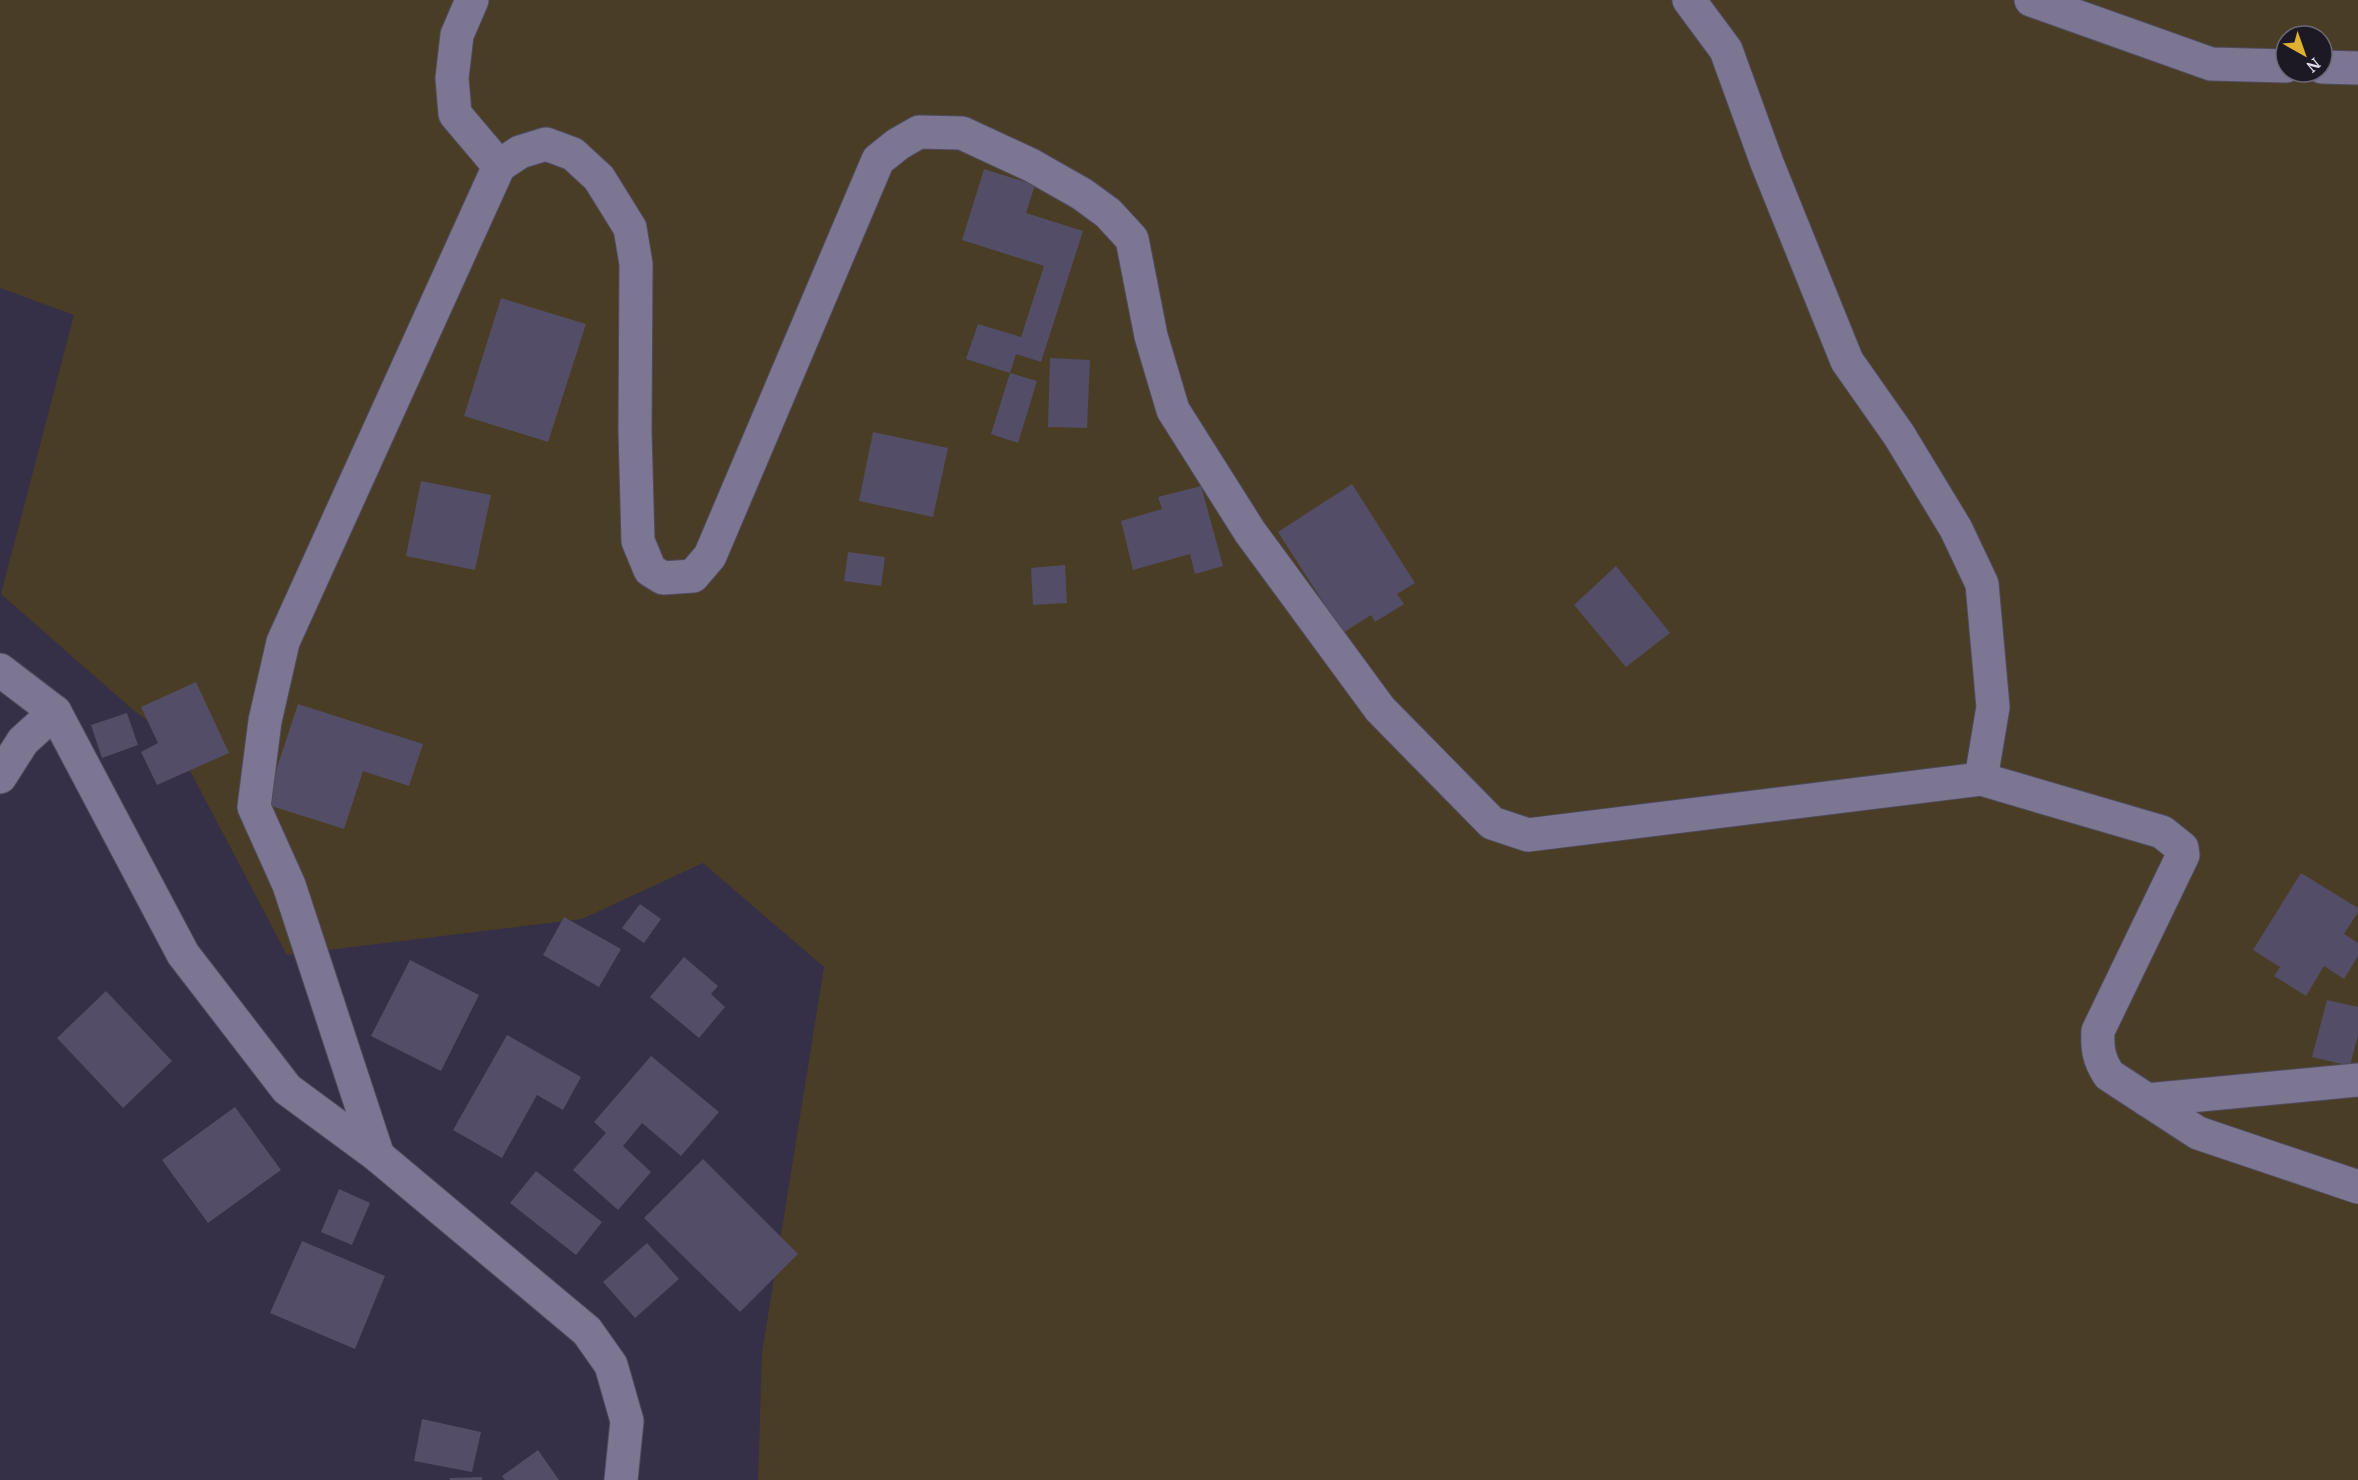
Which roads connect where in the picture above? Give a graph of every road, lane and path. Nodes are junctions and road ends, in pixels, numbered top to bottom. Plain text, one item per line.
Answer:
1 (472, 0) edge
2 (1689, 0) edge
3 (2031, 0) edge
4 (2274, 66) edge
5 (2334, 67) edge
6 (2358, 68) edge
7 (499, 166) junction
8 (0, 670) edge
9 (55, 712) junction
10 (0, 777) edge
11 (1981, 779) junction
12 (2358, 1080) edge
13 (2147, 1100) junction
14 (378, 1156) junction
15 (2358, 1187) edge
16 (621, 1480) edge

1 - 7 street
2 - 11 street
3 - 4 street
5 - 6 street
7 - 11 street
7 - 14 street
8 - 9 street
9 - 10 street
9 - 14 street
11 - 13 street
12 - 13 street
13 - 15 street
14 - 16 street

